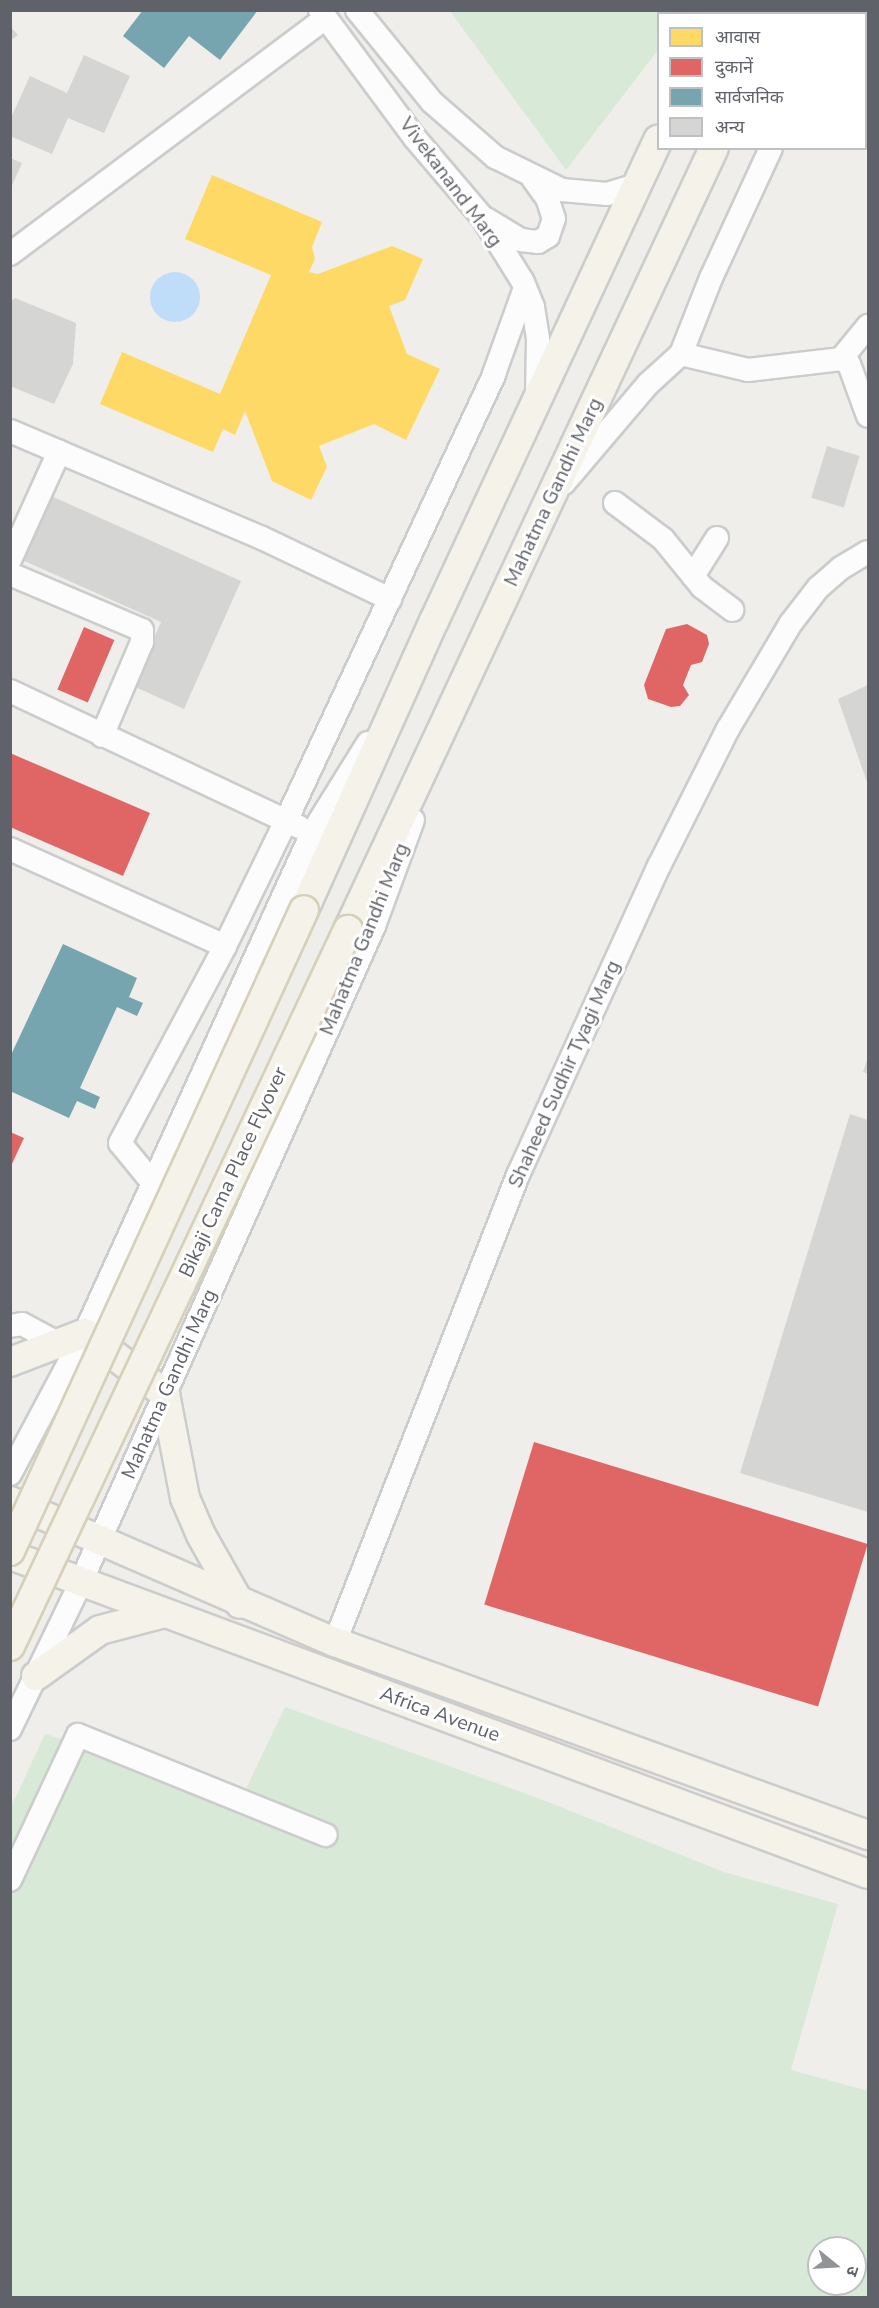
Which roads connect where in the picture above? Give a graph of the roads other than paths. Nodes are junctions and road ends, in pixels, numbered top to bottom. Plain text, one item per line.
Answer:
1 (357, 10) edge
2 (323, 14) edge
3 (657, 142) edge
4 (713, 150) edge
5 (770, 150) edge
6 (533, 179) junction
7 (637, 185) junction
8 (483, 218) junction
9 (10, 254) edge
10 (525, 288) junction
11 (868, 326) edge
12 (681, 354) junction
13 (841, 359) junction
14 (536, 399) junction
15 (868, 416) edge
16 (10, 430) edge
17 (59, 452) junction
18 (551, 497) junction
19 (615, 502) dead end
20 (717, 538) dead end
21 (868, 552) edge
22 (10, 560) edge
23 (10, 574) edge
24 (693, 576) junction
25 (390, 598) junction
26 (732, 610) dead end
27 (408, 678) junction
28 (10, 691) edge
29 (456, 699) junction
30 (102, 736) junction
31 (286, 821) junction
32 (312, 833) junction
33 (10, 849) edge
34 (225, 946) junction
35 (152, 1182) junction
36 (10, 1326) edge
37 (84, 1333) junction
38 (56, 1342) junction
39 (10, 1362) edge
40 (165, 1394) junction
41 (10, 1474) edge
42 (10, 1502) edge
43 (98, 1543) junction
44 (10, 1551) edge
45 (10, 1555) edge
46 (80, 1584) junction
47 (240, 1604) junction
48 (167, 1613) junction
49 (335, 1642) junction
50 (10, 1646) edge
51 (36, 1676) junction
52 (10, 1729) edge
53 (326, 1835) dead end
54 (868, 1835) edge
55 (868, 1874) edge
56 (10, 1880) edge

1 - 6 street
2 - 8 street, Vivekanand Marg
2 - 9 street
3 - 7 main road
4 - 18 main road, Mahatma Gandhi Marg
5 - 12 street
6 - 7 street
6 - 8 street
7 - 14 main road
8 - 10 street, Vivekanand Marg
10 - 14 street, Vivekanand Marg
10 - 25 street
11 - 13 street
12 - 13 street
12 - 18 street
13 - 15 street
14 - 27 main road
16 - 17 street
17 - 22 street
17 - 25 street
18 - 29 main road, Mahatma Gandhi Marg
19 - 24 street
20 - 24 street
21 - 49 street, Shaheed Sudhir Tyagi Marg
23 - 30 street
24 - 26 street
25 - 31 street
27 - 32 street
27 - 44 main road, bridge
28 - 30 street
29 - 40 street, Mahatma Gandhi Marg
29 - 50 main road, Bikaji Cama Place Flyover, bridge
30 - 31 street
31 - 32 street
31 - 34 street
32 - 35 street
33 - 34 street
34 - 35 street
35 - 37 street
36 - 38 street
37 - 38 main road
37 - 40 main road
37 - 41 street
38 - 39 main road
40 - 43 street, Mahatma Gandhi Marg
40 - 47 main road
42 - 43 main road, Africa Avenue
43 - 46 street, Mahatma Gandhi Marg
43 - 47 main road, Africa Avenue
45 - 46 main road, Africa Avenue
46 - 48 main road, Africa Avenue
46 - 51 street, Mahatma Gandhi Marg
47 - 49 main road, Africa Avenue
48 - 51 main road
48 - 55 main road, Africa Avenue
49 - 54 main road, Africa Avenue
51 - 52 street, Mahatma Gandhi Marg
53 - 56 street

